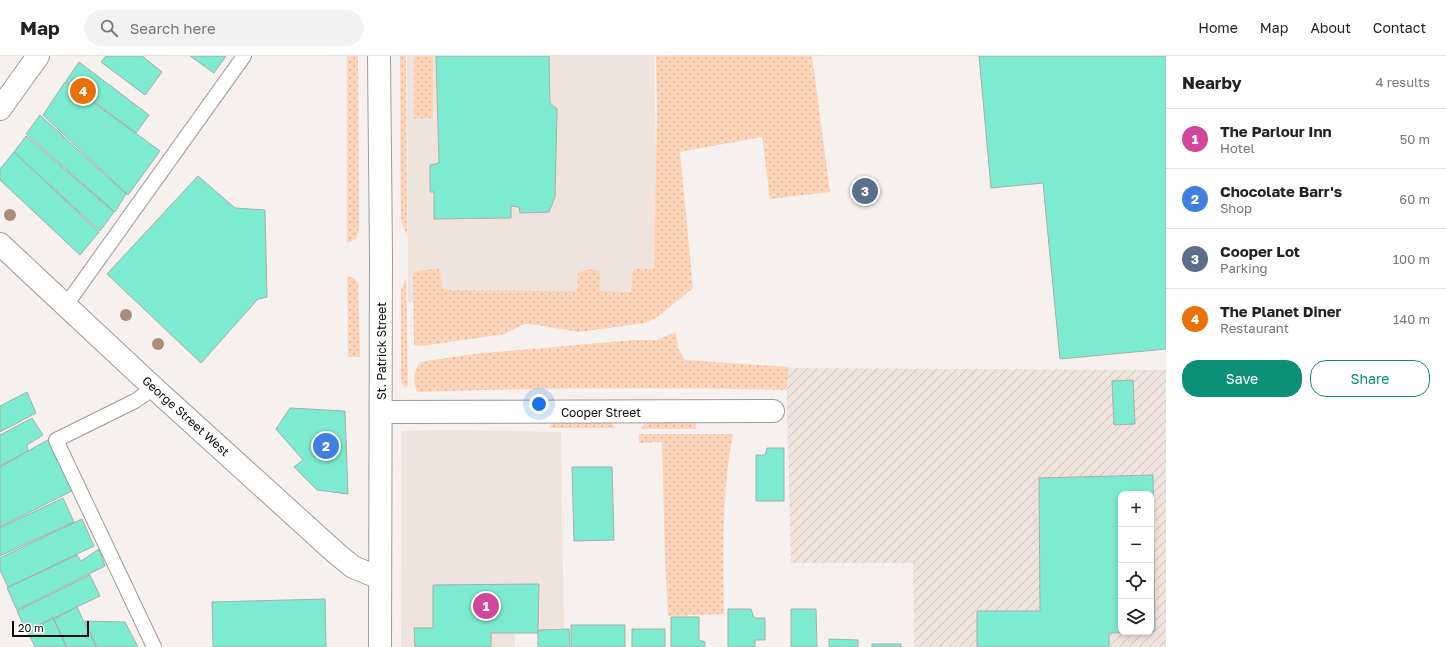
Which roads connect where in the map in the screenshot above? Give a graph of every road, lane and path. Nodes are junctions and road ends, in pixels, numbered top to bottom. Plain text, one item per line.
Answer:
1 (38, 56) edge
2 (244, 56) edge
3 (379, 56) edge
4 (0, 109) edge
5 (0, 244) edge
6 (66, 305) junction
7 (154, 388) junction
8 (773, 411) dead end
9 (380, 412) junction
10 (380, 578) junction
11 (154, 647) edge
12 (380, 647) edge

1 - 4 street
2 - 6 lane
3 - 9 street, St. Patrick Street
5 - 6 street, George Street West
6 - 7 street, George Street West
7 - 10 street, George Street West
7 - 11 lane
8 - 9 street, Cooper Street
9 - 10 street, St. Patrick Street
10 - 12 street, St. Patrick Street

